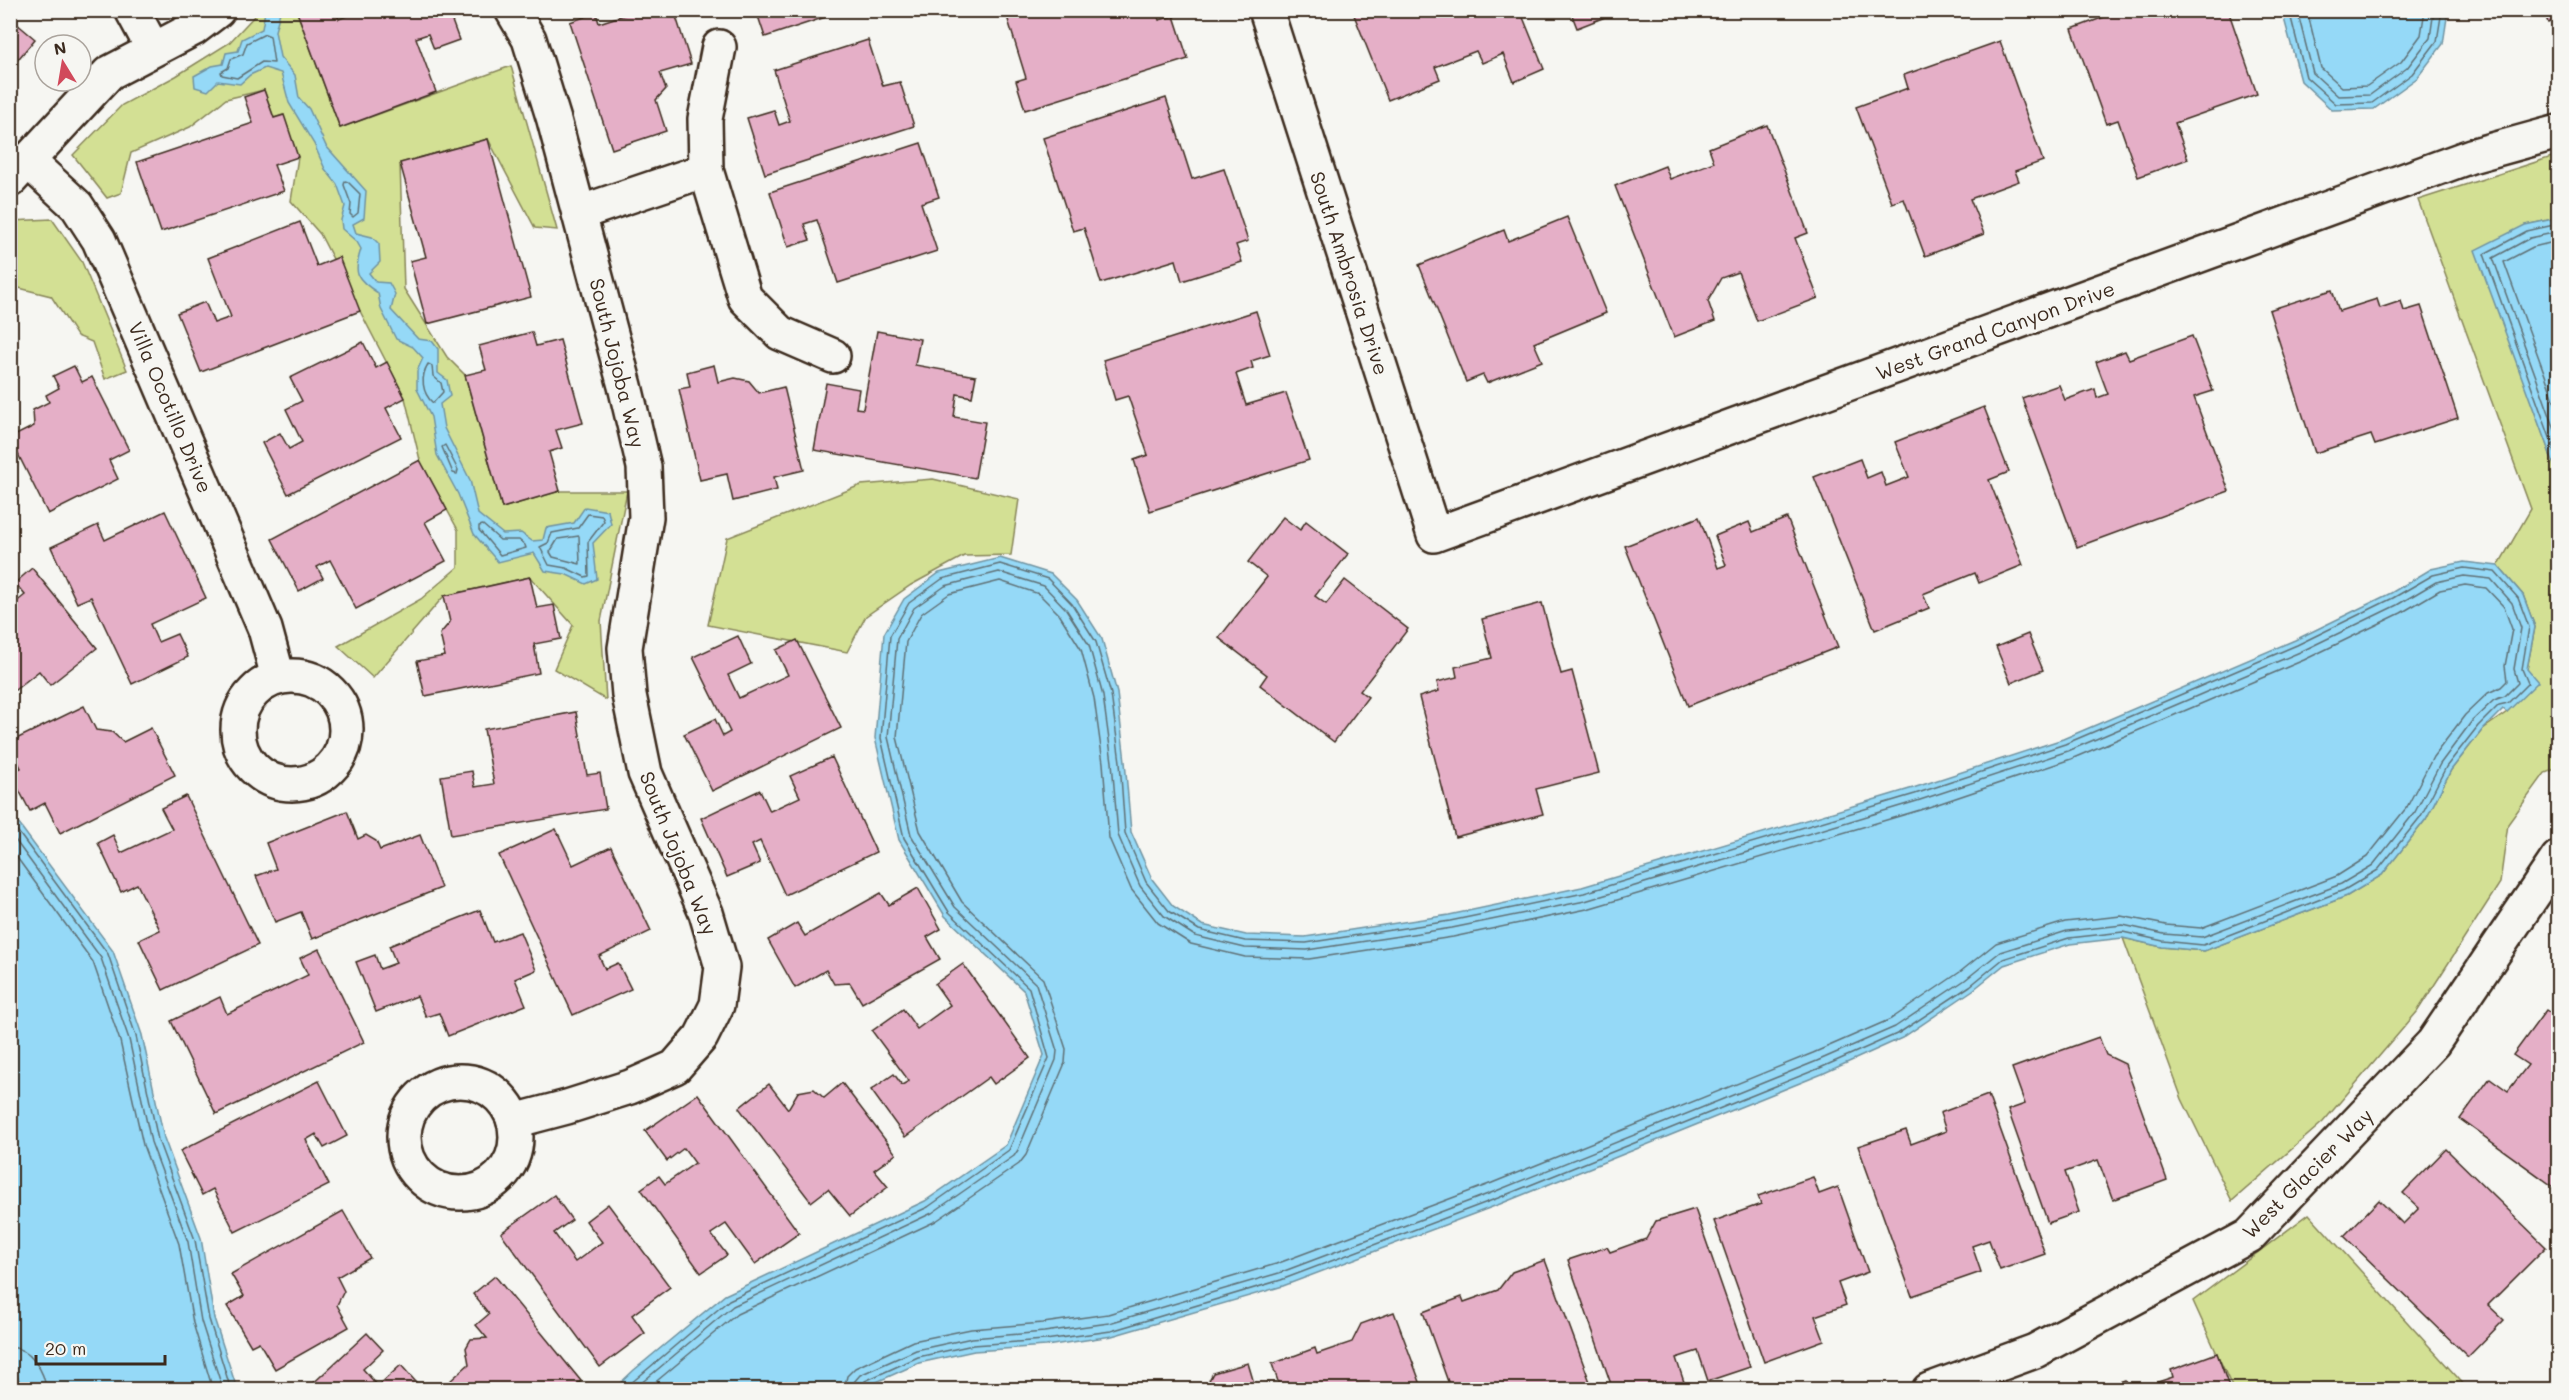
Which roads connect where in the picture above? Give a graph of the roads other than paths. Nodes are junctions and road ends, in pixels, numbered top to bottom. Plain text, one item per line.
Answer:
1 (132, 10) edge
2 (218, 10) edge
3 (512, 10) edge
4 (1266, 10) edge
5 (719, 47) dead end
6 (153, 50) junction
7 (2559, 132) edge
8 (19, 170) edge
9 (706, 170) junction
10 (579, 213) junction
11 (833, 356) dead end
12 (1434, 535) joint
13 (278, 677) dead end
14 (2559, 858) edge
15 (514, 1121) dead end
16 (1929, 1389) edge

1 - 6 street
2 - 6 street, Villa Ocotillo Drive
3 - 10 street, South Jojoba Way
4 - 12 street, South Ambrosia Drive
5 - 9 street
6 - 8 street, Villa Ocotillo Drive
7 - 12 street, West Grand Canyon Drive
8 - 13 street, Villa Ocotillo Drive
9 - 10 street
9 - 11 street
10 - 15 street, South Jojoba Way
14 - 16 street, West Glacier Way

